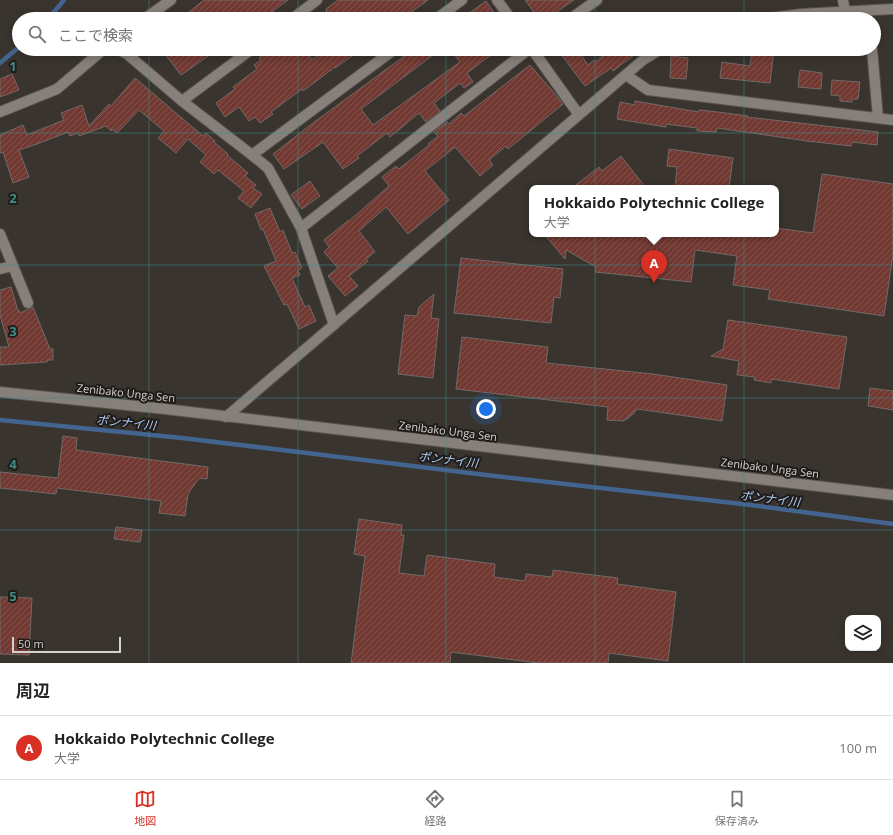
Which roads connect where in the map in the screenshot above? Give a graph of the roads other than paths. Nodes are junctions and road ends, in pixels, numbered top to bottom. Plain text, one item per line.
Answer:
1 (171, 0) edge
2 (317, 0) edge
3 (462, 0) edge
4 (498, 0) edge
5 (596, 0) edge
6 (844, 0) edge
7 (893, 9) edge
8 (154, 12) edge
9 (301, 12) edge
10 (446, 12) edge
11 (506, 12) edge
12 (580, 12) edge
13 (845, 12) edge
14 (881, 12) edge
15 (96, 56) edge
16 (129, 56) edge
17 (243, 56) edge
18 (386, 56) edge
19 (522, 56) edge
20 (536, 56) edge
21 (650, 56) edge
22 (873, 56) edge
23 (626, 74) junction
24 (182, 101) junction
25 (0, 112) edge
26 (579, 115) junction
27 (878, 118) junction
28 (893, 120) edge
29 (252, 155) junction
30 (300, 228) junction
31 (0, 234) edge
32 (13, 266) junction
33 (0, 269) edge
34 (28, 303) dead end
35 (334, 325) junction
36 (0, 392) edge
37 (226, 417) junction
38 (893, 495) edge

1 - 8 street
2 - 9 street
3 - 10 street
4 - 11 street
5 - 12 street
6 - 13 street
7 - 14 street
15 - 25 street
16 - 24 street
17 - 24 street
18 - 29 street
19 - 30 street
20 - 26 street
21 - 23 street
22 - 27 street
23 - 26 street
23 - 27 street
24 - 29 street
26 - 35 street
27 - 28 street
29 - 30 street
30 - 35 street
31 - 32 street
32 - 33 street
32 - 34 street
35 - 37 street
36 - 37 street, Zenibako Unga Sen
37 - 38 street, Zenibako Unga Sen

